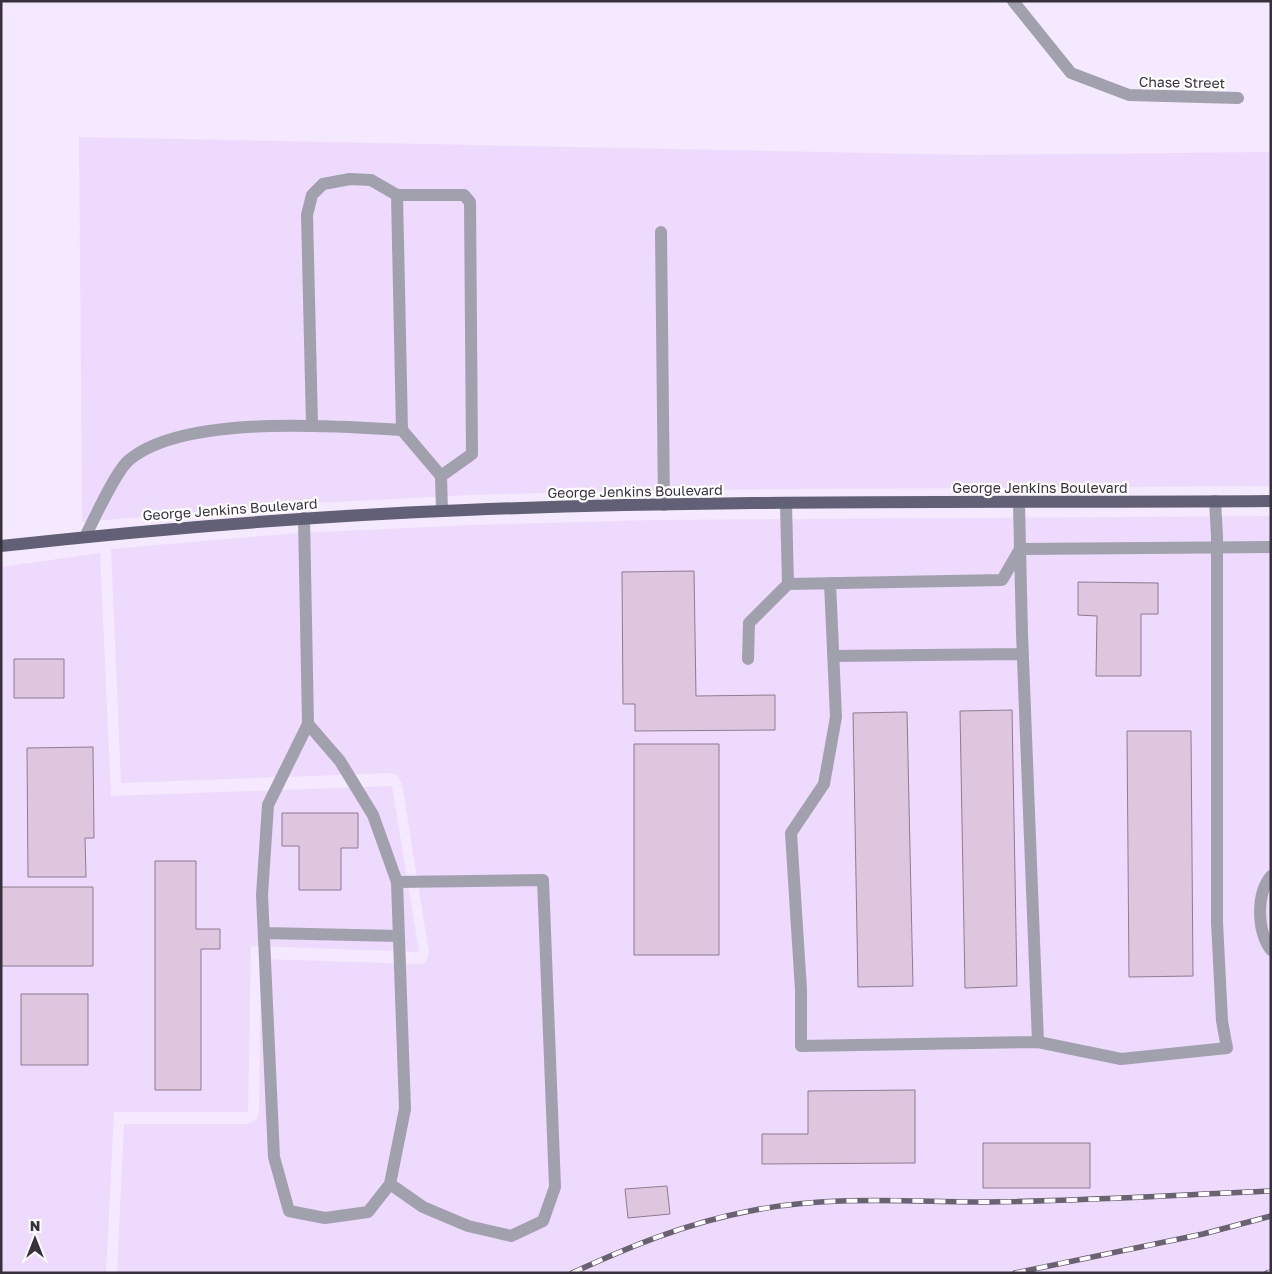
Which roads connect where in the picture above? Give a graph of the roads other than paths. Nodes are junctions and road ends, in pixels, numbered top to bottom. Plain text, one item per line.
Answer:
1 (1013, 1) edge
2 (1238, 98) dead end
3 (397, 195) junction
4 (661, 232) dead end
5 (312, 424) junction
6 (402, 430) junction
7 (441, 476) junction
8 (1215, 501) junction
9 (1271, 501) edge
10 (1019, 503) junction
11 (786, 504) junction
12 (664, 505) junction
13 (442, 511) junction
14 (304, 518) junction
15 (85, 537) junction
16 (1, 546) edge
17 (1217, 547) junction
18 (1271, 547) edge
19 (1020, 549) junction
20 (830, 582) junction
21 (788, 584) junction
22 (1023, 654) junction
23 (834, 656) junction
24 (748, 660) dead end
25 (308, 724) junction
26 (1271, 876) edge
27 (397, 882) junction
28 (264, 933) junction
29 (399, 936) junction
30 (1271, 950) edge
31 (1038, 1042) junction
32 (390, 1184) junction

1 - 2 street, Chase Street
3 - 5 street
3 - 6 street
3 - 7 street
4 - 12 street
5 - 6 street
5 - 15 street
6 - 7 street
7 - 13 street
8 - 9 main road, George Jenkins Boulevard
8 - 10 main road, George Jenkins Boulevard
8 - 17 street
10 - 11 main road, George Jenkins Boulevard
10 - 19 street
11 - 12 main road, George Jenkins Boulevard
11 - 21 street
12 - 13 main road, George Jenkins Boulevard
13 - 14 main road, George Jenkins Boulevard
14 - 15 main road, George Jenkins Boulevard
14 - 25 street
15 - 16 main road, George Jenkins Boulevard
17 - 18 street
17 - 19 street
17 - 31 street
19 - 20 street
19 - 22 street
20 - 21 street
20 - 23 street
21 - 24 street
22 - 23 street
22 - 31 street
23 - 31 street
25 - 27 street
25 - 28 street
26 - 30 street
27 - 29 street
27 - 32 street
28 - 29 street
28 - 32 street
29 - 32 street

